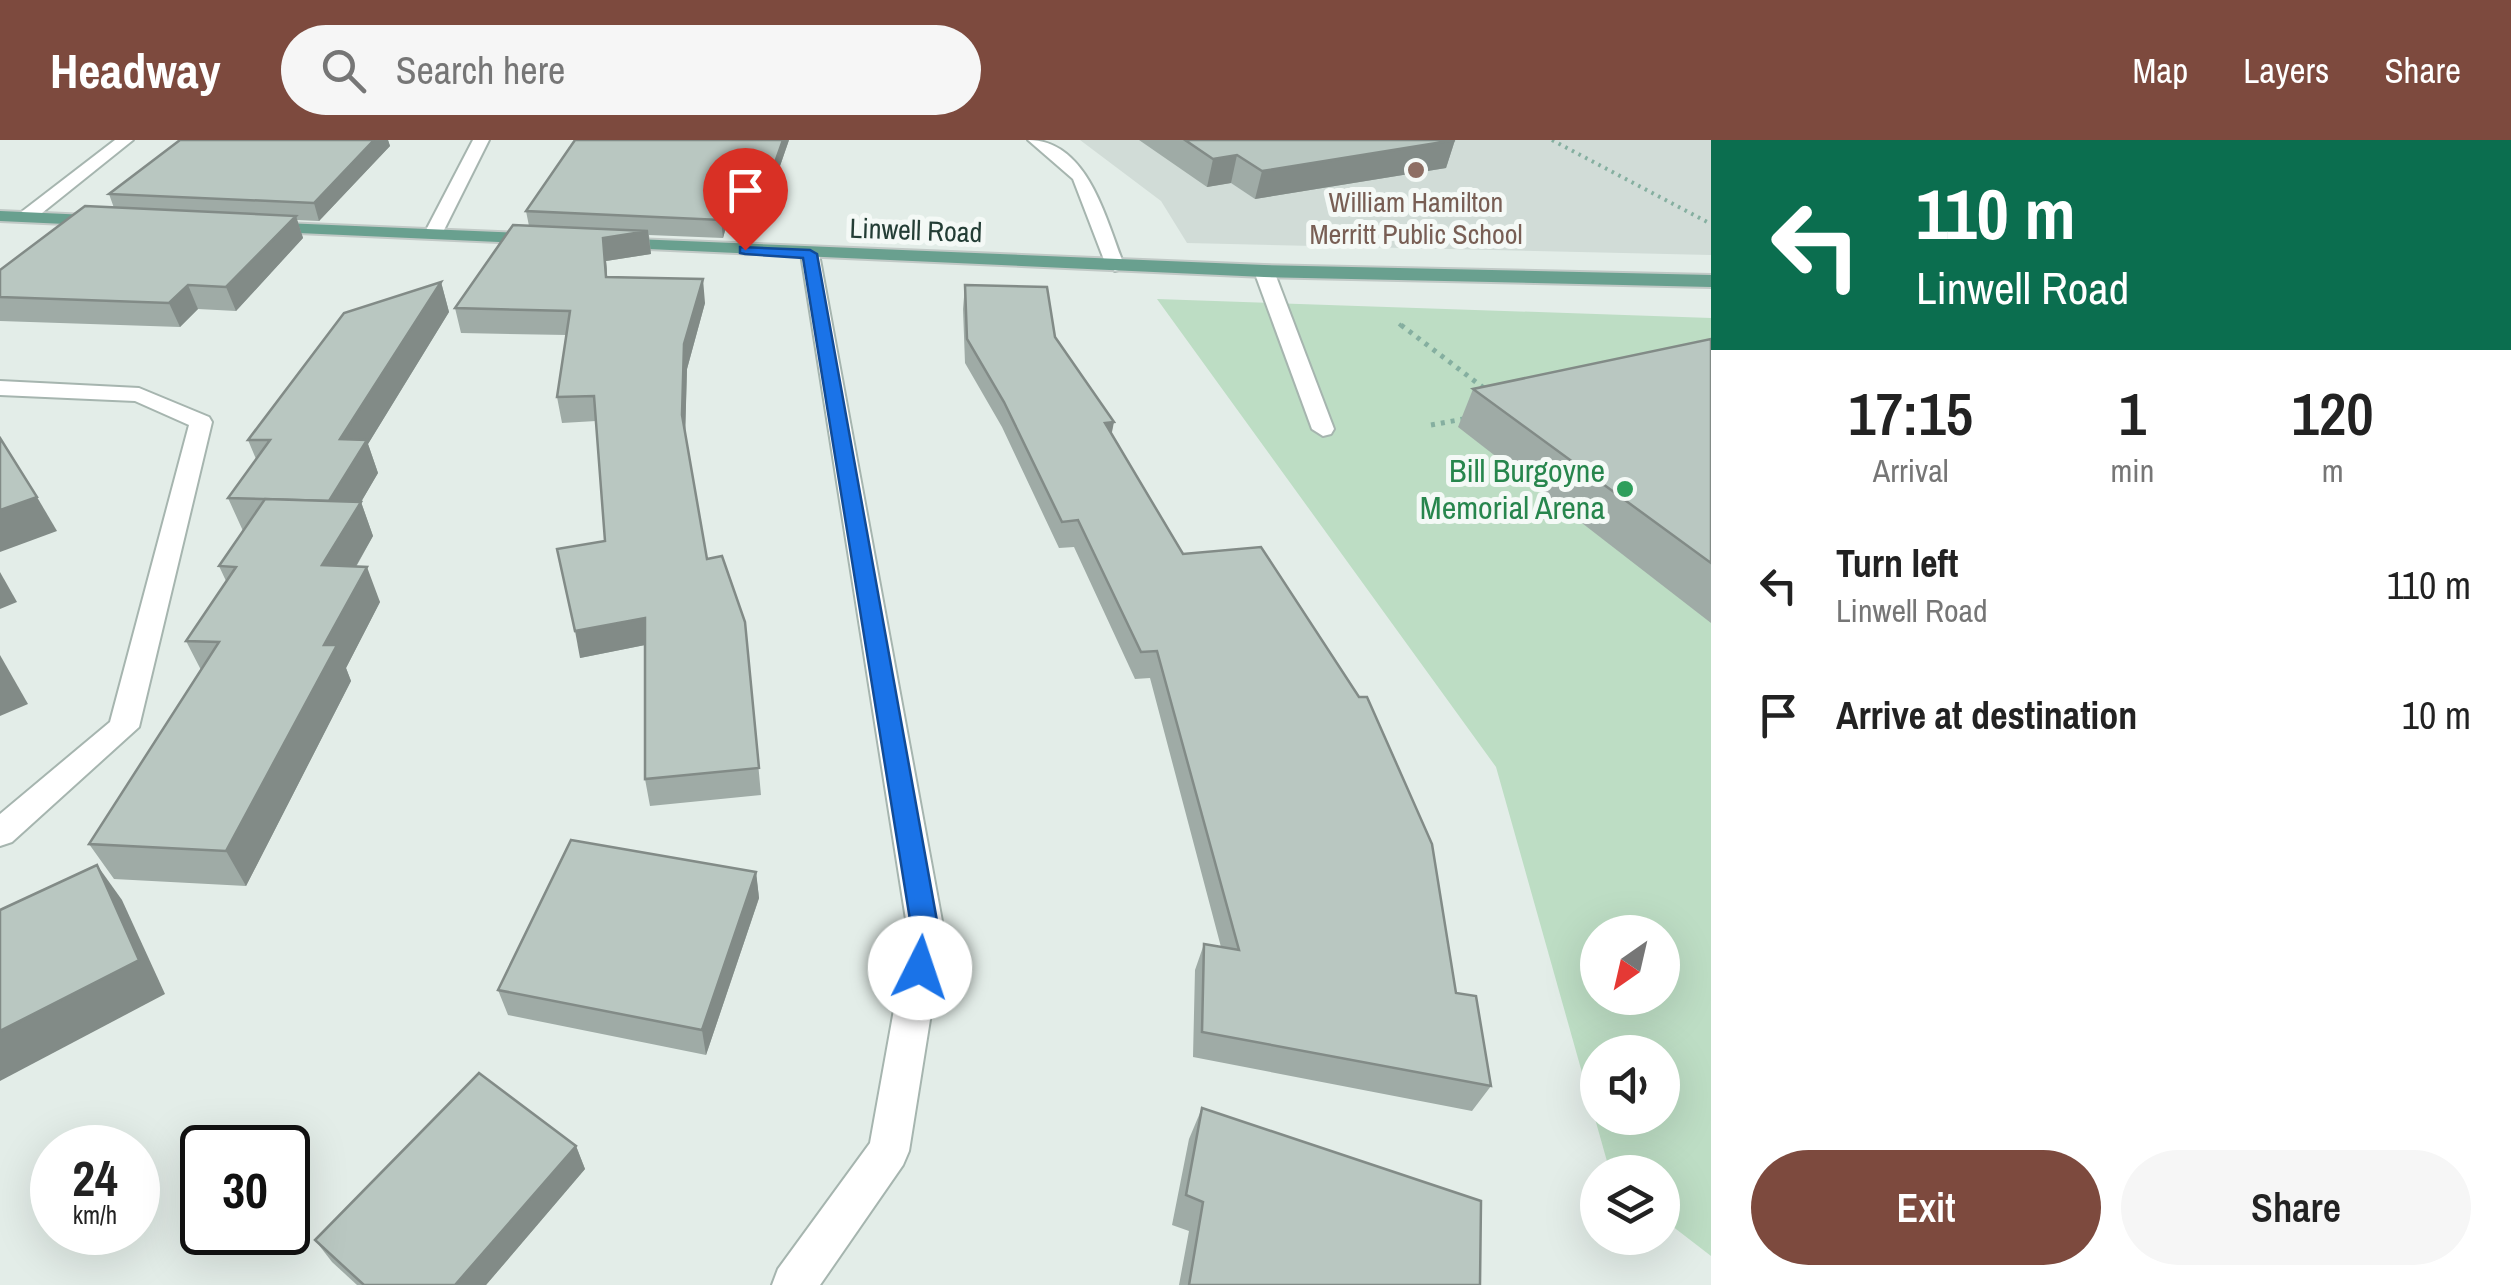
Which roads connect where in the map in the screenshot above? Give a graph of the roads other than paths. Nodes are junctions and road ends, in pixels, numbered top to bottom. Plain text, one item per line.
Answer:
1 (125, 140) edge
2 (480, 140) edge
3 (1036, 140) edge
4 (0, 216) edge
5 (26, 217) junction
6 (123, 221) edge
7 (240, 226) edge
8 (433, 234) junction
9 (810, 254) junction
10 (1116, 265) junction
11 (1264, 272) junction
12 (1711, 281) edge
13 (0, 388) edge
14 (1323, 428) dead end
15 (0, 833) edge
16 (794, 1285) edge

1 - 5 street
2 - 8 street
3 - 10 street
4 - 5 main road
5 - 6 main road
7 - 8 main road, Linwell Road
8 - 9 main road, Linwell Road
9 - 10 main road, Linwell Road
9 - 16 street
10 - 11 main road, Linwell Road
11 - 12 main road, Linwell Road
11 - 14 street
13 - 15 street

